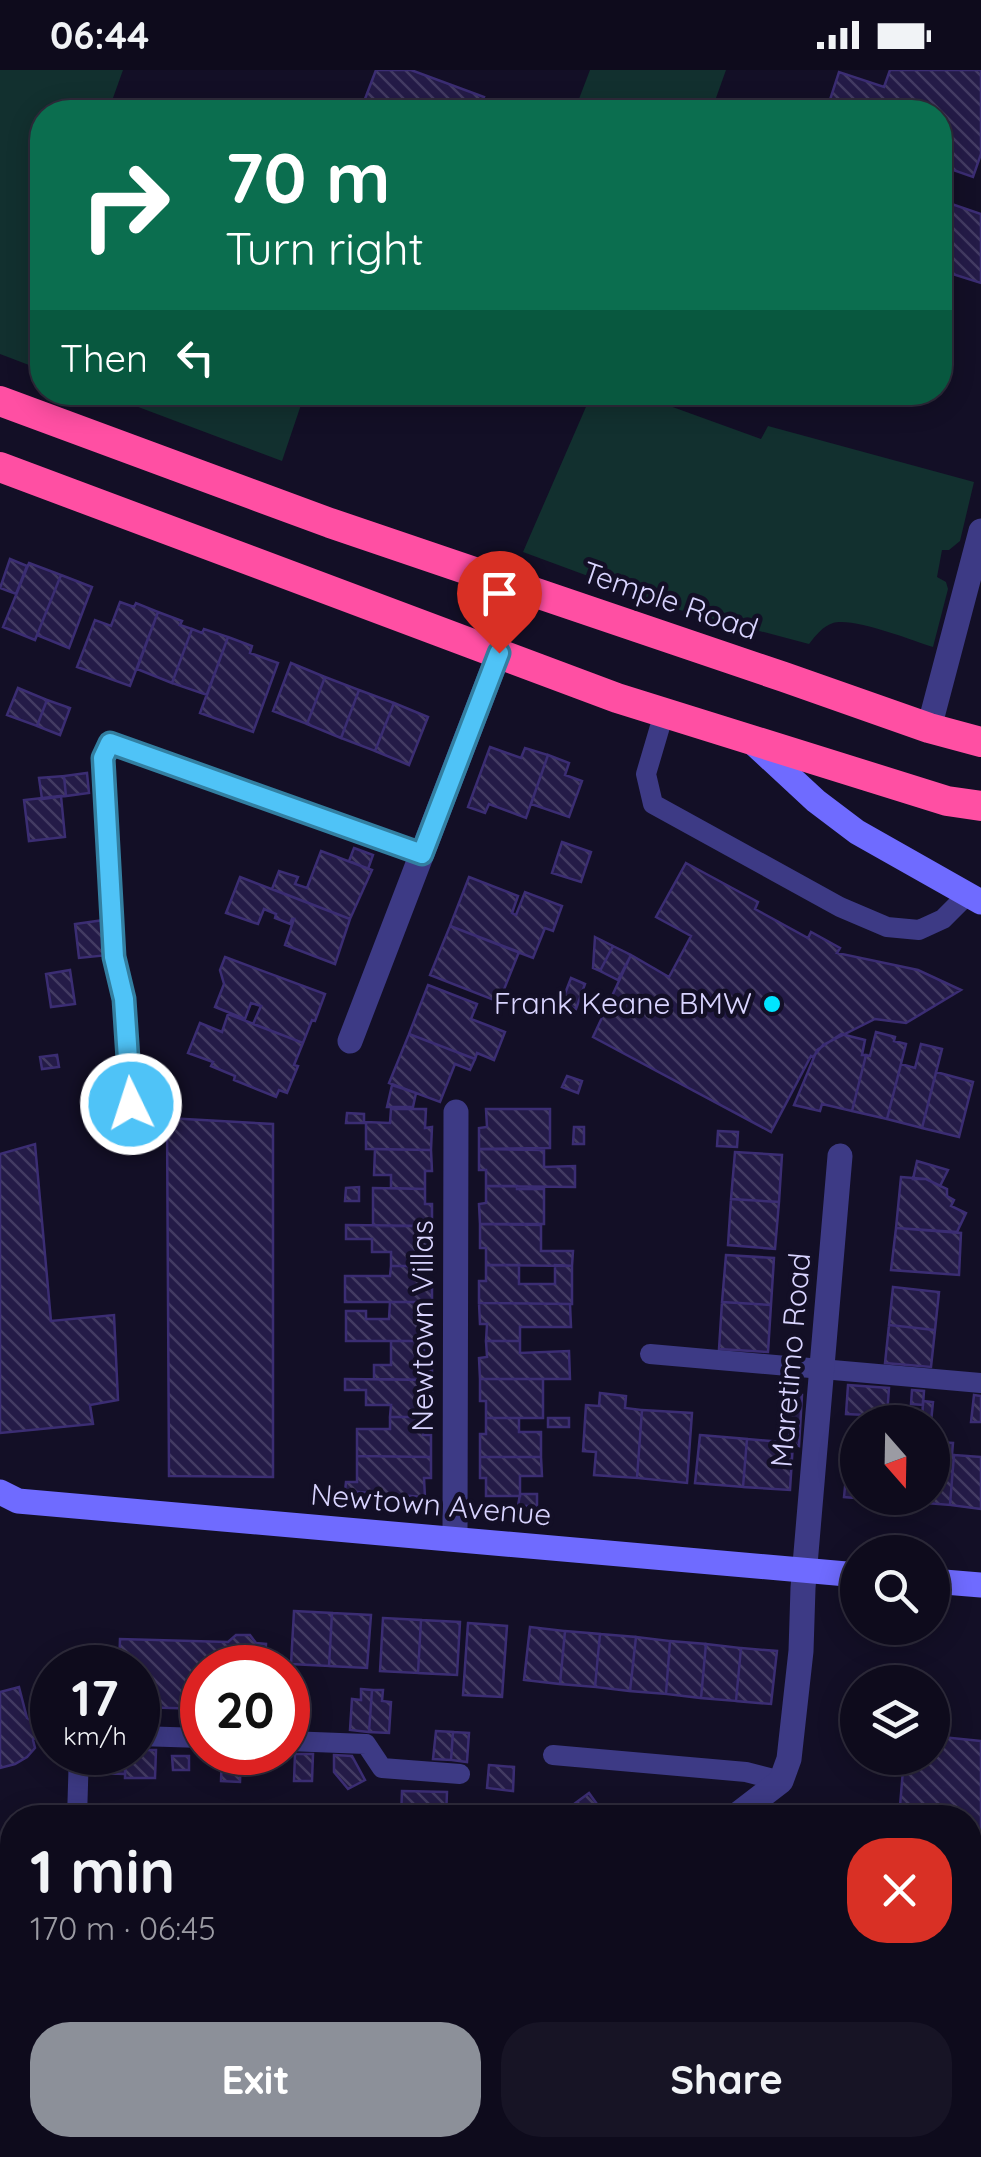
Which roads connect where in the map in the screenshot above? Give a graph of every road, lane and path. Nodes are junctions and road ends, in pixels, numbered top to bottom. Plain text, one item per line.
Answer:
1 (0, 401) edge
2 (0, 467) edge
3 (981, 531) edge
4 (499, 653) junction
5 (664, 713) junction
6 (929, 728) junction
7 (749, 739) junction
8 (981, 742) edge
9 (981, 806) edge
10 (422, 854) junction
11 (974, 898) edge
12 (350, 1041) dead end
13 (131, 1104) dead end
14 (456, 1112) dead end
15 (840, 1156) dead end
16 (650, 1354) dead end
17 (824, 1369) junction
18 (981, 1383) edge
19 (0, 1492) edge
20 (455, 1539) junction
21 (804, 1571) junction
22 (840, 1574) edge
23 (950, 1583) edge
24 (981, 1586) edge
25 (310, 1742) edge
26 (553, 1755) dead end
27 (460, 1774) dead end
28 (78, 1775) edge
29 (781, 1781) junction
30 (77, 1805) edge
31 (750, 1805) edge

1 - 6 highway, Temple Road
2 - 4 highway
3 - 6 street
4 - 5 highway
4 - 10 street
5 - 7 highway
5 - 11 lane
6 - 8 highway, Temple Road
7 - 9 highway
7 - 11 street
10 - 12 street
10 - 13 lane
14 - 20 street, Newtown Villas
15 - 17 street, Maretimo Road
16 - 17 lane
17 - 18 lane
17 - 21 street, Maretimo Road
19 - 20 street, Newtown Avenue
20 - 21 street, Newtown Avenue
21 - 22 street, Newtown Avenue
21 - 29 street, Maretimo Road
23 - 24 street
25 - 27 lane
26 - 29 lane
28 - 30 lane
29 - 31 street

